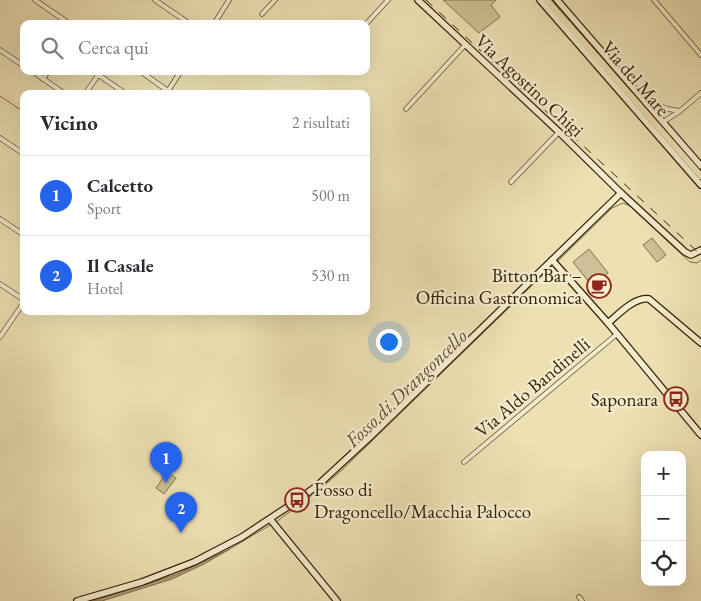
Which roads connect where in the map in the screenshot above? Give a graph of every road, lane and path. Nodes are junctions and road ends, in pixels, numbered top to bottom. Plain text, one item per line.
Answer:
1 (35, 0) edge
2 (155, 0) edge
3 (230, 0) edge
4 (275, 0) edge
5 (388, 0) edge
6 (418, 0) edge
7 (540, 0) edge
8 (547, 0) edge
9 (557, 0) edge
10 (654, 0) edge
11 (262, 14) dead end
12 (64, 20) edge
13 (184, 20) edge
14 (217, 20) edge
15 (370, 20) edge
16 (466, 45) junction
17 (0, 50) edge
18 (701, 55) edge
19 (20, 63) edge
20 (38, 75) edge
21 (46, 75) edge
22 (98, 75) joint
23 (145, 75) edge
24 (179, 75) edge
25 (43, 79) junction
26 (59, 90) edge
27 (88, 90) edge
28 (120, 90) edge
29 (164, 90) edge
30 (168, 90) edge
31 (701, 93) edge
32 (644, 100) junction
33 (406, 109) dead end
34 (680, 111) junction
35 (663, 122) junction
36 (560, 132) junction
37 (0, 138) edge
38 (20, 151) edge
39 (701, 166) edge
40 (701, 176) edge
41 (511, 182) dead end
42 (701, 185) edge
43 (621, 193) junction
44 (0, 219) edge
45 (20, 232) edge
46 (701, 250) edge
47 (555, 262) junction
48 (0, 284) edge
49 (20, 298) edge
50 (20, 307) edge
51 (608, 323) junction
52 (617, 334) junction
53 (0, 337) edge
54 (701, 343) edge
55 (701, 435) edge
56 (464, 462) dead end
57 (273, 522) junction
58 (77, 601) edge
59 (337, 601) edge

1 - 12 street
2 - 13 street
3 - 14 street
4 - 11 street
5 - 15 street
6 - 16 street, Via Agostino Chigi
7 - 42 street
8 - 40 main road, Via del Mare
9 - 32 street
10 - 18 street
16 - 33 street
16 - 36 street, Via Agostino Chigi
17 - 19 street
20 - 25 street
21 - 25 street
22 - 27 street
22 - 28 street
23 - 29 street
24 - 30 street
25 - 26 street
31 - 34 street
32 - 34 street
32 - 35 street
34 - 35 street
35 - 39 street
36 - 41 street
36 - 43 street, Via Agostino Chigi
37 - 38 street
43 - 46 street, Via Agostino Chigi
43 - 47 street
44 - 45 street
47 - 51 street
47 - 57 street
48 - 49 street
50 - 53 street
51 - 52 street
51 - 54 street
52 - 55 street
52 - 56 street, Via Aldo Bandinelli
57 - 58 street
57 - 59 street

